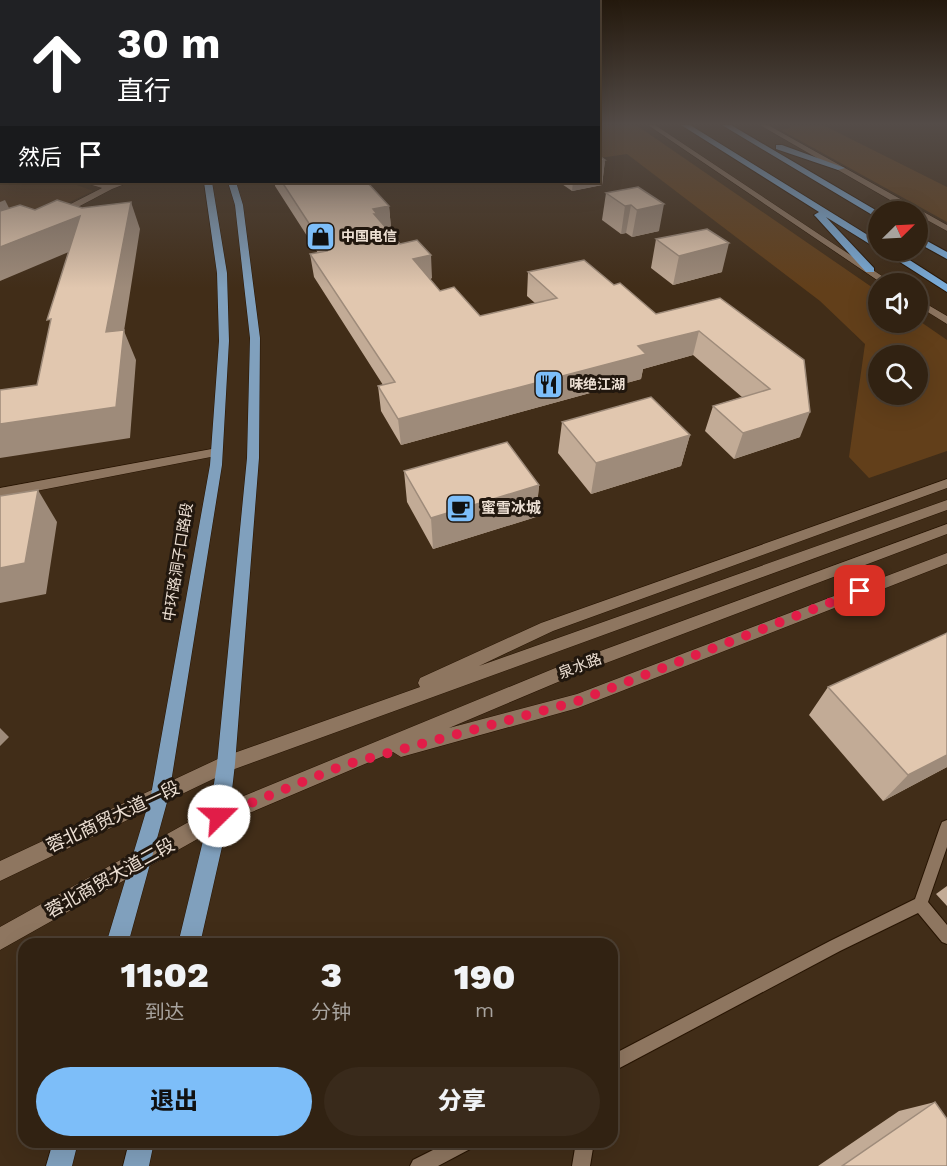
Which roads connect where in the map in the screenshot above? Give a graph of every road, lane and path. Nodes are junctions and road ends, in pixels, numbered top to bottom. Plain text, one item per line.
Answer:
1 (733, 179) edge
2 (773, 179) edge
3 (818, 179) edge
4 (861, 179) edge
5 (91, 183) edge
6 (123, 183) edge
7 (208, 183) edge
8 (232, 183) edge
9 (109, 187) junction
10 (802, 197) junction
11 (899, 201) edge
12 (868, 209) edge
13 (928, 218) edge
14 (45, 221) edge
15 (947, 228) edge
16 (868, 239) edge
17 (928, 245) edge
18 (947, 256) edge
19 (903, 261) edge
20 (870, 270) junction
21 (874, 273) edge
22 (947, 289) edge
23 (928, 309) edge
24 (947, 321) edge
25 (217, 452) junction
26 (947, 483) edge
27 (0, 493) edge
28 (947, 505) edge
29 (947, 529) edge
30 (947, 558) edge
31 (339, 723) junction
32 (226, 764) junction
33 (344, 765) junction
34 (160, 795) junction
35 (219, 816) junction
36 (947, 826) edge
37 (139, 863) junction
38 (0, 871) edge
39 (921, 904) junction
40 (947, 937) edge
41 (119, 938) edge
42 (190, 938) edge
43 (0, 939) edge
44 (618, 1061) edge
45 (64, 1148) edge
46 (140, 1148) edge
47 (454, 1148) edge
48 (584, 1148) edge
49 (59, 1166) edge
50 (136, 1166) edge
51 (419, 1166) edge
52 (581, 1166) edge

1 - 20 main road
2 - 10 highway
3 - 12 highway
4 - 11 main road
5 - 9 main road
6 - 9 main road
7 - 25 main road, 中环路洞子口路段
8 - 32 main road
9 - 14 main road
10 - 16 highway
10 - 20 highway
13 - 15 main road
17 - 18 highway
19 - 22 highway
20 - 21 main road
23 - 24 main road
25 - 27 main road
25 - 34 main road, 中环路洞子口路段
26 - 31 main road
28 - 31 main road
29 - 33 main road, 泉水路
30 - 33 main road
31 - 32 main road, 蓉北商贸大道一段
32 - 34 main road, 蓉北商贸大道一段
32 - 35 main road
33 - 35 main road, 泉水路
34 - 37 main road, 中环路洞子口路段
34 - 38 main road, 蓉北商贸大道一段
35 - 37 main road, 蓉北商贸大道二段
35 - 42 main road
36 - 39 lane
37 - 41 main road, 中环路洞子口路段
37 - 43 main road, 蓉北商贸大道二段
39 - 40 lane
39 - 44 lane
45 - 49 main road
46 - 50 main road
47 - 51 lane
48 - 52 lane

